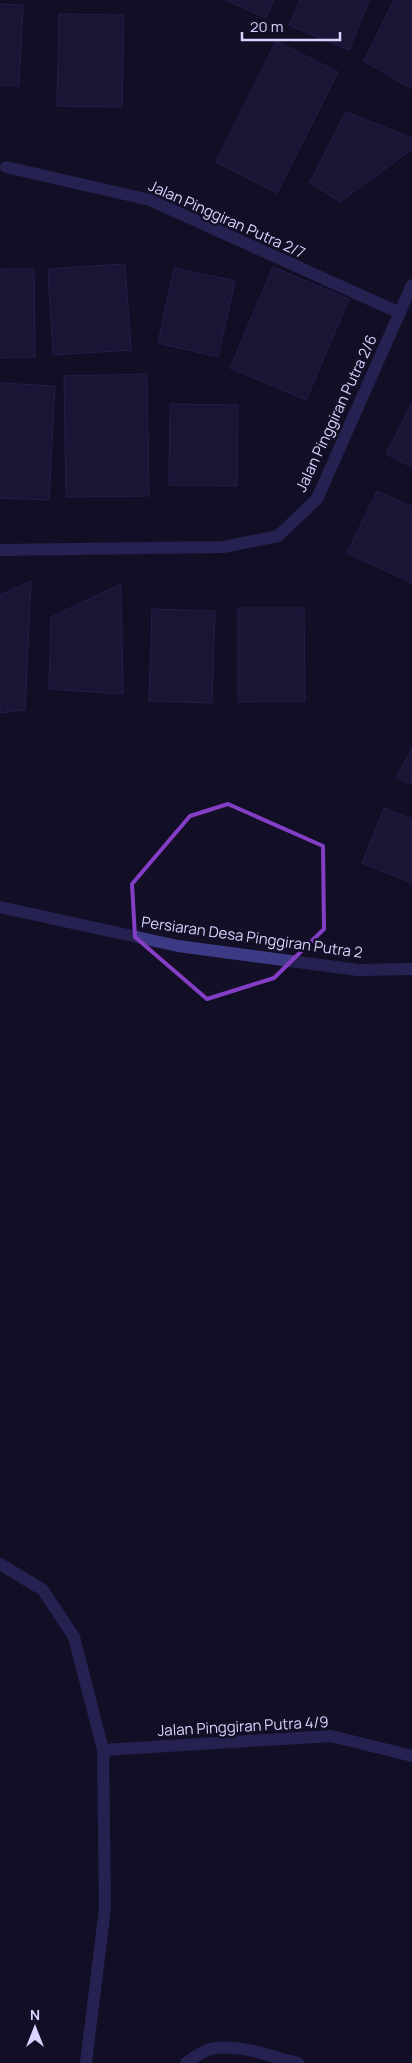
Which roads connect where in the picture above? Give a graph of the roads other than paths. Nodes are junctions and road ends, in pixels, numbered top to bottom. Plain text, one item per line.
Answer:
1 (6, 167) dead end
2 (412, 285) edge
3 (400, 313) junction
4 (0, 550) edge
5 (0, 907) edge
6 (412, 969) edge
7 (0, 1564) edge
8 (103, 1750) junction
9 (412, 1756) edge
10 (86, 2063) edge
11 (186, 2063) edge
12 (298, 2063) edge

1 - 3 street, Jalan Pinggiran Putra 2/7
2 - 3 street, Jalan Pinggiran Putra 2/6
3 - 4 street, Jalan Pinggiran Putra 2/6
5 - 6 street, Persiaran Desa Pinggiran Putra 2
7 - 8 street
8 - 9 street, Jalan Pinggiran Putra 4/9
8 - 10 street
11 - 12 street

